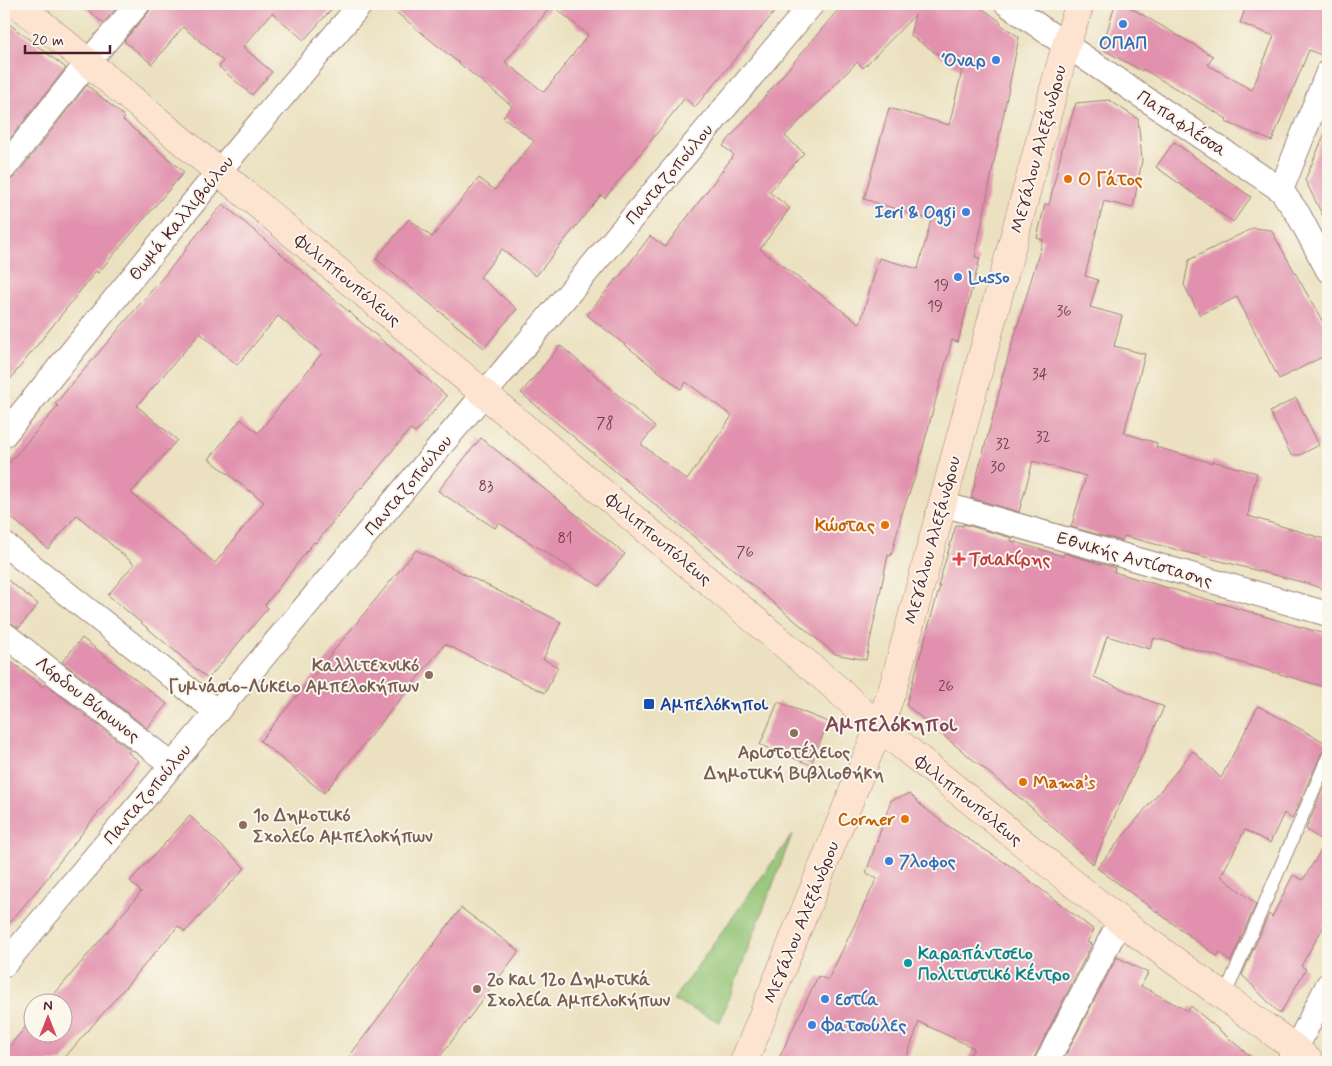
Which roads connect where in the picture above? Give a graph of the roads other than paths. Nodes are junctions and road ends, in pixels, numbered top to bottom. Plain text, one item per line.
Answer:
1 (18, 4) edge
2 (138, 4) edge
3 (361, 4) edge
4 (812, 4) edge
5 (1007, 4) edge
6 (1080, 4) edge
7 (1066, 45) junction
8 (88, 62) junction
9 (1328, 72) edge
10 (4, 168) edge
11 (219, 171) junction
12 (1281, 190) junction
13 (1328, 270) edge
14 (485, 394) junction
15 (4, 435) edge
16 (942, 504) junction
17 (4, 544) edge
18 (1328, 614) edge
19 (4, 634) edge
20 (217, 712) junction
21 (879, 727) junction
22 (1328, 758) edge
23 (172, 765) junction
24 (1120, 921) junction
25 (4, 965) edge
26 (1328, 985) edge
27 (1224, 996) junction
28 (1299, 1058) edge
29 (744, 1062) edge
30 (1047, 1062) edge

1 - 8 main road, Φιλιππουπόλεως
2 - 8 street
3 - 11 street, Θωμά Καλλιβούλου
4 - 14 street, Πανταζοπούλου
5 - 7 street, Παπαφλέσσα
6 - 7 main road, Μεγάλου Αλεξάνδρου
7 - 12 street, Παπαφλέσσα
7 - 16 main road, Μεγάλου Αλεξάνδρου
8 - 10 street
8 - 11 main road, Φιλιππουπόλεως
9 - 12 street
11 - 14 main road, Φιλιππουπόλεως
11 - 15 street, Θωμά Καλλιβούλου
12 - 13 street, Παπαφλέσσα
14 - 20 street, Πανταζοπούλου
14 - 21 main road, Φιλιππουπόλεως
16 - 18 street, Εθνικής Αντίστασης
16 - 21 main road, Μεγάλου Αλεξάνδρου
17 - 20 street
19 - 23 street, Λόρδου Βύρωνος
20 - 23 street, Πανταζοπούλου
21 - 24 main road, Φιλιππουπόλεως
21 - 29 main road, Μεγάλου Αλεξάνδρου
22 - 27 lane
23 - 25 street, Πανταζοπούλου
24 - 27 main road, Φιλιππουπόλεως
24 - 30 street
26 - 28 street
27 - 28 main road, Φιλιππουπόλεως

